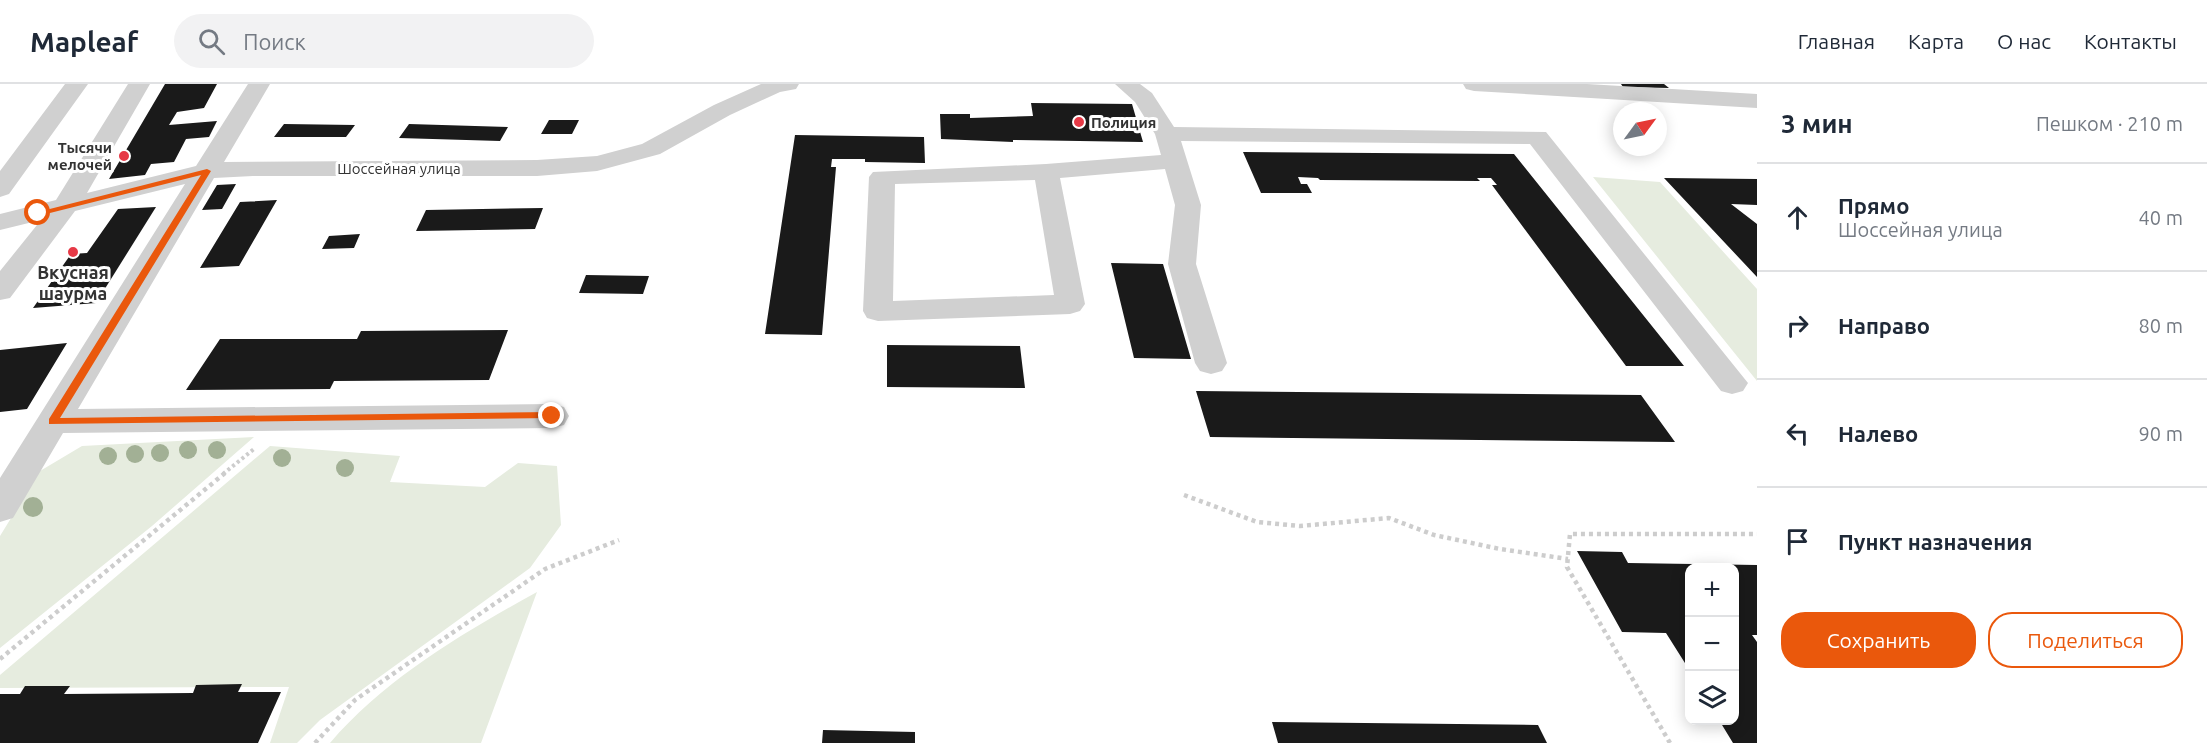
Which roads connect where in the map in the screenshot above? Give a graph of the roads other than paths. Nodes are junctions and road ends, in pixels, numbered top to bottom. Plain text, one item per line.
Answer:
1 (77, 84) edge
2 (139, 84) edge
3 (259, 84) edge
4 (788, 84) edge
5 (1126, 84) edge
6 (1474, 84) edge
7 (1757, 101) edge
8 (1167, 134) junction
9 (1175, 161) junction
10 (207, 171) junction
11 (1046, 172) junction
12 (0, 189) edge
13 (65, 207) junction
14 (0, 222) edge
15 (0, 291) edge
16 (1211, 363) dead end
17 (1732, 383) dead end
18 (552, 416) dead end
19 (53, 421) junction
20 (0, 508) edge

1 - 12 street
2 - 13 street
3 - 10 street
4 - 10 street, Шоссейная улица
5 - 8 street
6 - 7 street
8 - 9 street
8 - 17 street
9 - 11 street
9 - 16 street
10 - 13 street, Шоссейная улица
10 - 19 street
11 - 11 street
13 - 14 street, Шоссейная улица
13 - 15 street
18 - 19 street
19 - 20 street

